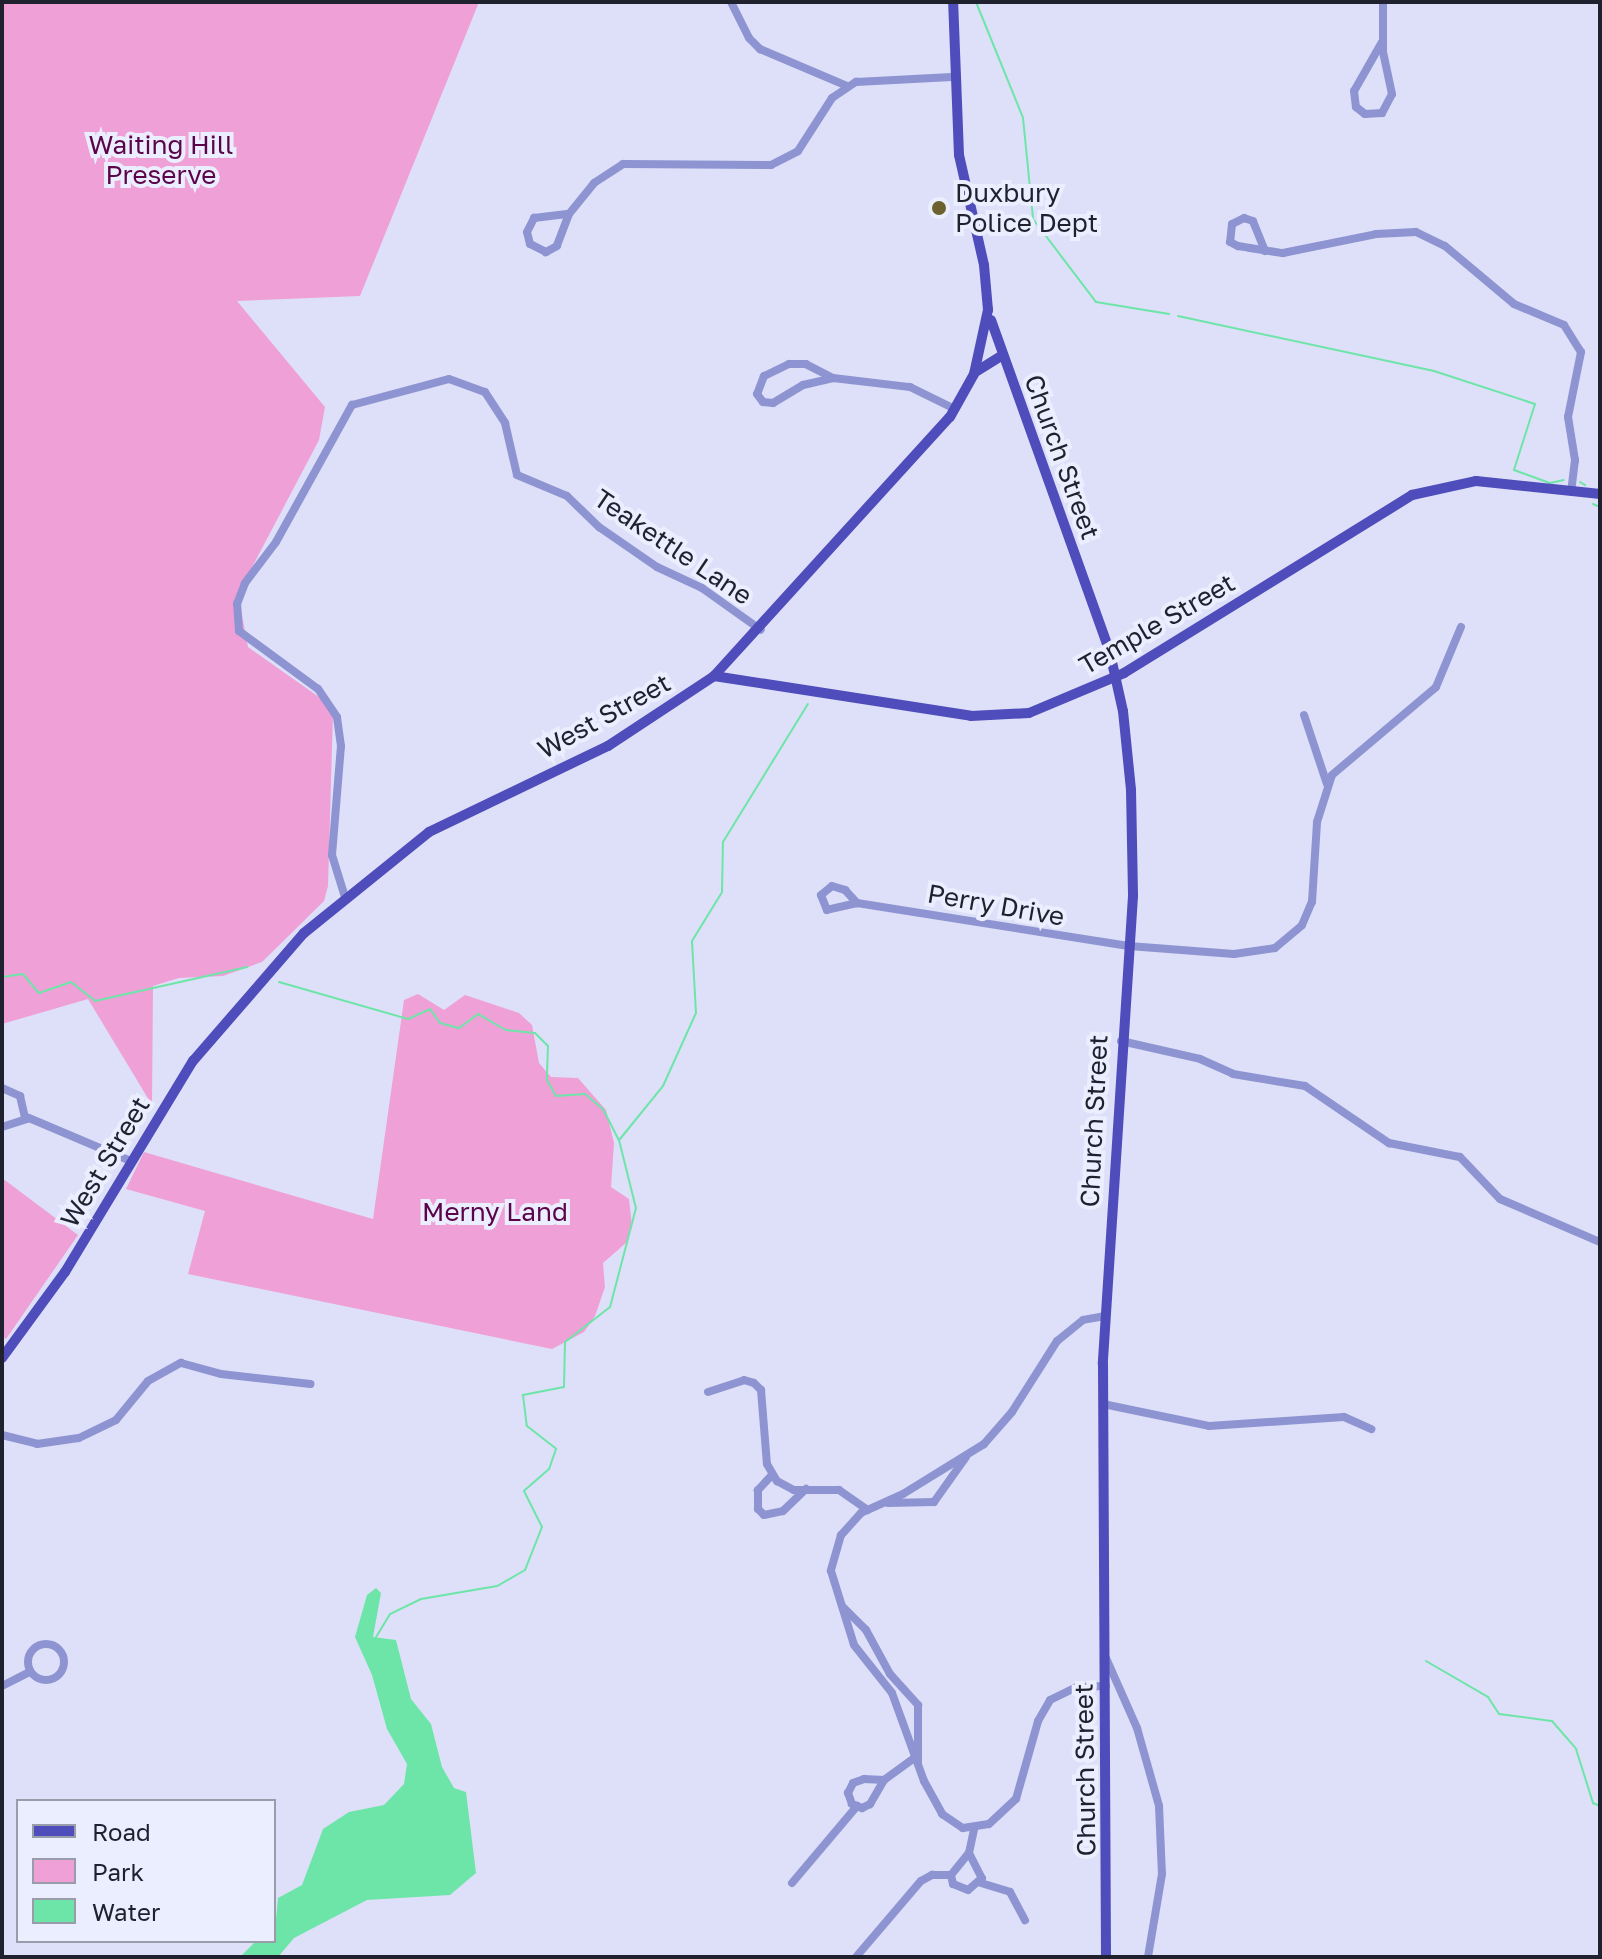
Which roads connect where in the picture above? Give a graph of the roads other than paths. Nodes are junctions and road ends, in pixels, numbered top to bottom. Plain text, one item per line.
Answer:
1 (731, 2) edge
2 (953, 2) edge
3 (1383, 2) edge
4 (1382, 42) junction
5 (952, 77) junction
6 (847, 86) junction
7 (569, 214) junction
8 (1265, 251) junction
9 (988, 310) junction
10 (1001, 356) junction
11 (975, 372) junction
12 (833, 378) junction
13 (955, 409) junction
14 (1571, 492) junction
15 (1600, 494) edge
16 (1461, 627) dead end
17 (761, 630) junction
18 (714, 676) junction
19 (1117, 677) junction
20 (1304, 715) dead end
21 (1327, 784) junction
22 (345, 897) junction
23 (857, 903) dead end
24 (1129, 946) junction
25 (1121, 1041) junction
26 (2, 1088) edge
27 (25, 1118) junction
28 (2, 1127) edge
29 (131, 1161) junction
30 (1600, 1242) edge
31 (1105, 1316) junction
32 (2, 1358) edge
33 (310, 1384) dead end
34 (708, 1392) dead end
35 (1103, 1404) junction
36 (1371, 1429) dead end
37 (2, 1435) edge
38 (967, 1457) junction
39 (772, 1475) junction
40 (806, 1489) junction
41 (886, 1503) junction
42 (868, 1510) junction
43 (841, 1604) junction
44 (1105, 1658) junction
45 (29, 1672) junction
46 (2, 1686) edge
47 (1106, 1686) junction
48 (914, 1758) junction
49 (918, 1768) junction
50 (884, 1780) junction
51 (857, 1806) junction
52 (974, 1829) junction
53 (969, 1853) junction
54 (951, 1875) junction
55 (792, 1883) dead end
56 (981, 1883) junction
57 (1025, 1920) dead end
58 (860, 1947) junction
59 (849, 1957) edge
60 (856, 1957) edge
61 (1106, 1957) edge
62 (1148, 1957) edge

1 - 6 street
2 - 5 main road, West Street
3 - 4 street
4 - 4 street
5 - 6 street
5 - 9 main road, West Street
6 - 7 street
7 - 7 street
8 - 8 street
8 - 14 street
9 - 10 main road, Church Street
9 - 11 main road, West Street
10 - 11 main road
10 - 19 main road, Church Street
11 - 13 main road, West Street
12 - 12 street
12 - 13 street
13 - 17 main road, West Street
14 - 15 main road, Temple Street
14 - 19 main road, Temple Street
16 - 21 street
17 - 18 main road, West Street
17 - 22 street, Teakettle Lane
18 - 19 main road, Temple Street
18 - 22 main road, West Street
19 - 24 main road, Church Street
20 - 21 street
21 - 24 street, Perry Drive
22 - 29 main road, West Street
23 - 24 street, Perry Drive
24 - 25 main road, Church Street
25 - 30 street
25 - 31 main road, Church Street
26 - 27 street
27 - 28 street
27 - 29 street
29 - 32 main road, West Street
31 - 35 main road, Church Street
31 - 38 street
33 - 37 street
34 - 39 street
35 - 36 street
35 - 44 main road, Church Street
38 - 41 street
38 - 41 street
39 - 40 street
39 - 40 street
40 - 42 street
41 - 42 street
42 - 43 street
43 - 48 street
43 - 49 street
44 - 47 main road, Church Street
44 - 62 street
45 - 45 street
45 - 46 street
47 - 52 street
47 - 61 main road, Church Street
48 - 49 street
48 - 50 street
49 - 52 street
50 - 51 street
50 - 51 street
51 - 55 street
52 - 53 street
53 - 54 street
53 - 56 street
54 - 56 street
54 - 58 street
56 - 57 street
58 - 59 street
58 - 60 street

